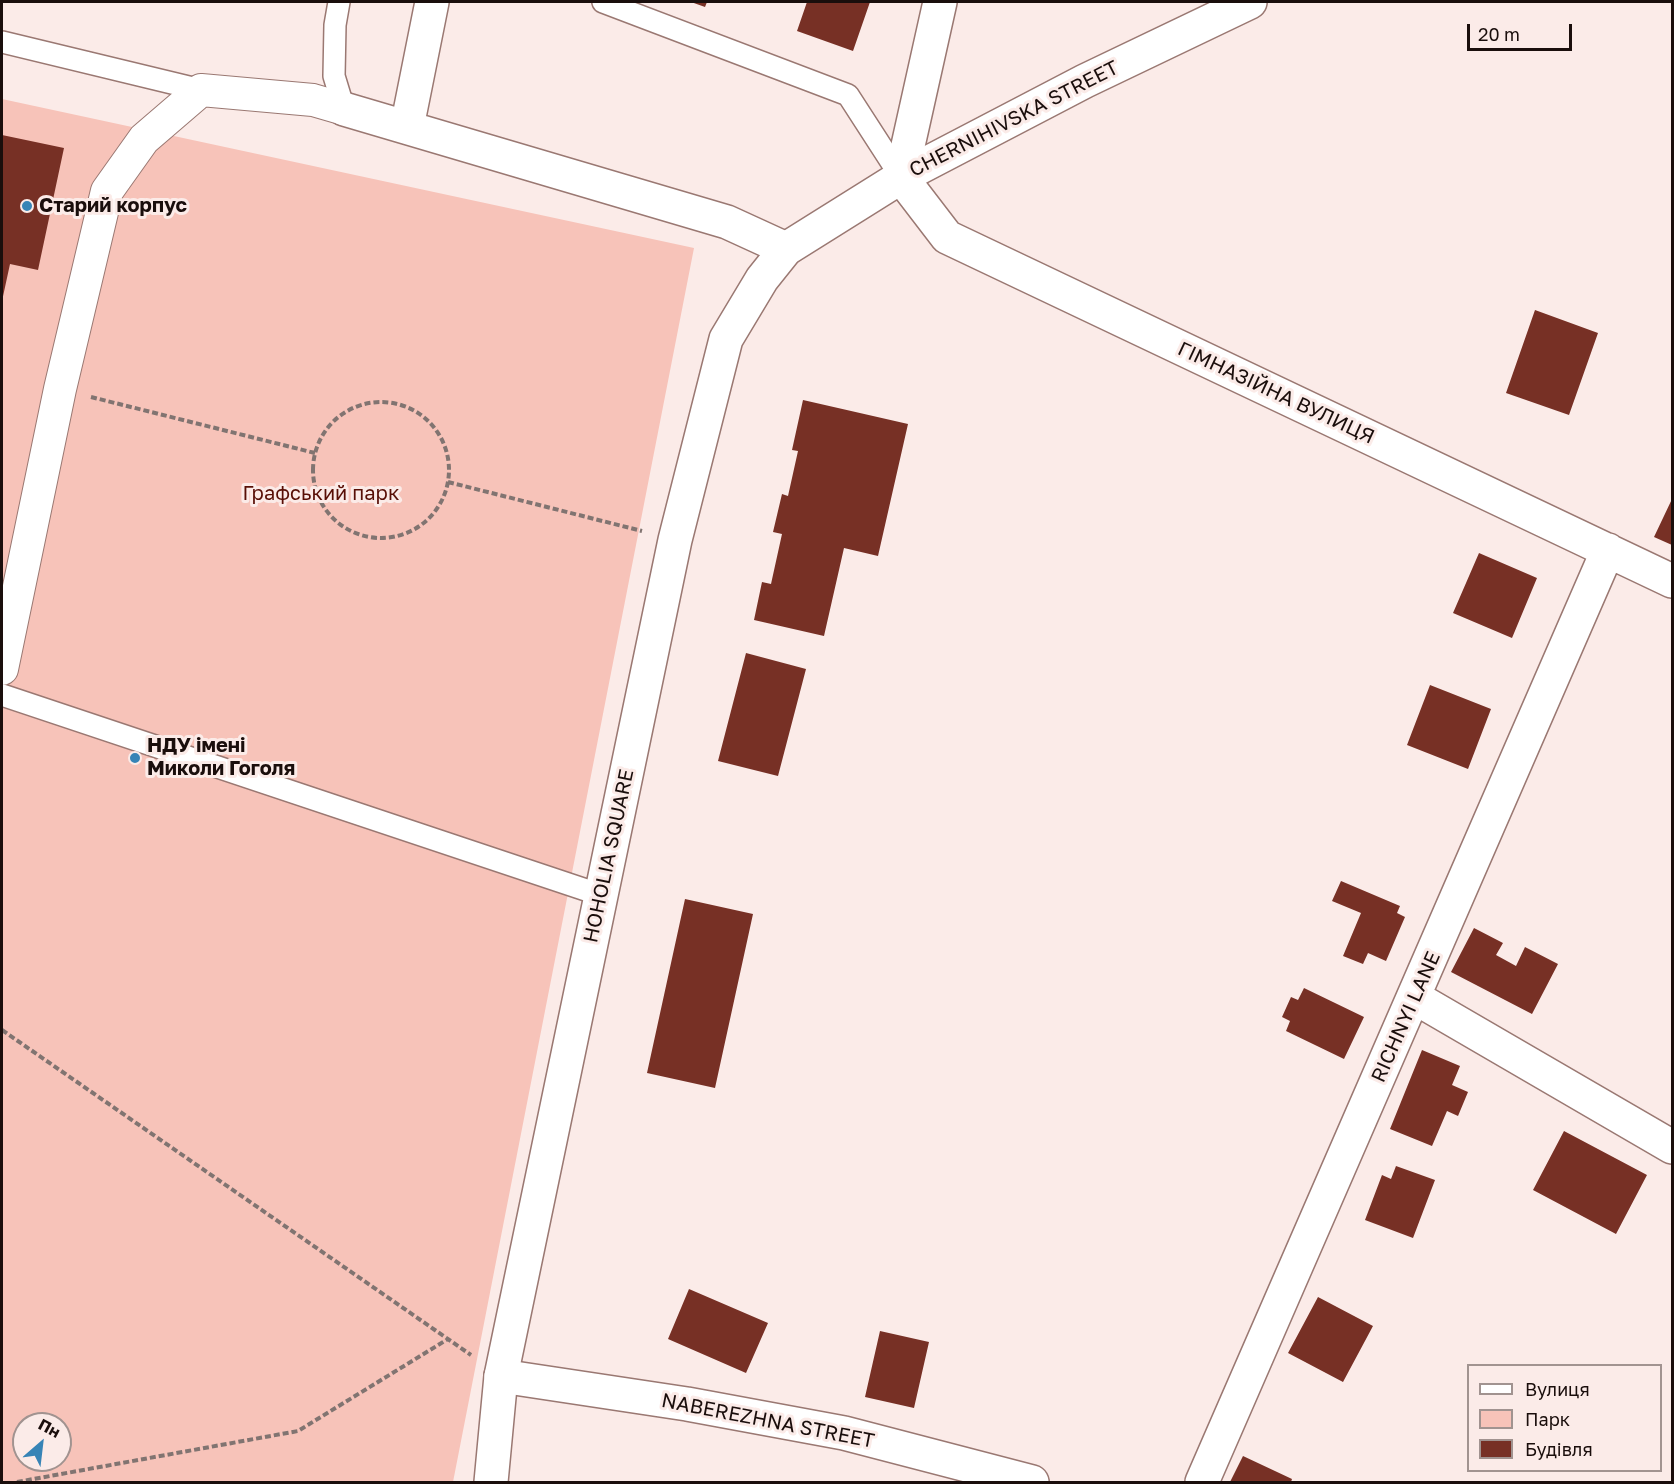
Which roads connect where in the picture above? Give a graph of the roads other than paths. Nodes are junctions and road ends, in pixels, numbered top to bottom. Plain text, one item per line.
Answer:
1 (339, 2) edge
2 (432, 2) edge
3 (603, 2) edge
4 (940, 2) edge
5 (1250, 2) edge
6 (2, 42) edge
7 (201, 90) junction
8 (344, 109) junction
9 (407, 127) junction
10 (901, 177) junction
11 (786, 249) junction
12 (1608, 550) junction
13 (1672, 581) edge
14 (2, 669) edge
15 (2, 695) edge
16 (601, 895) junction
17 (1414, 997) junction
18 (1672, 1147) edge
19 (501, 1376) junction
20 (491, 1482) edge
21 (1032, 1482) edge
22 (1202, 1482) edge

1 - 8 lane
2 - 9 street
3 - 10 lane
4 - 10 street
5 - 10 street, CHERNIHIVSKA STREET
6 - 7 lane
7 - 8 street
7 - 14 street
8 - 9 street
9 - 11 street
10 - 11 street, CHERNIHIVSKA STREET
10 - 12 street, ГІМНАЗІЙНА ВУЛИЦЯ
11 - 16 street, HOHOLIA SQUARE
12 - 13 street, ГІМНАЗІЙНА ВУЛИЦЯ
12 - 17 street, RICHNYI LANE
15 - 16 lane
16 - 19 street, HOHOLIA SQUARE
17 - 18 street
17 - 22 street, RICHNYI LANE
19 - 20 street, HOHOLIA SQUARE
19 - 21 street, NABEREZHNA STREET

